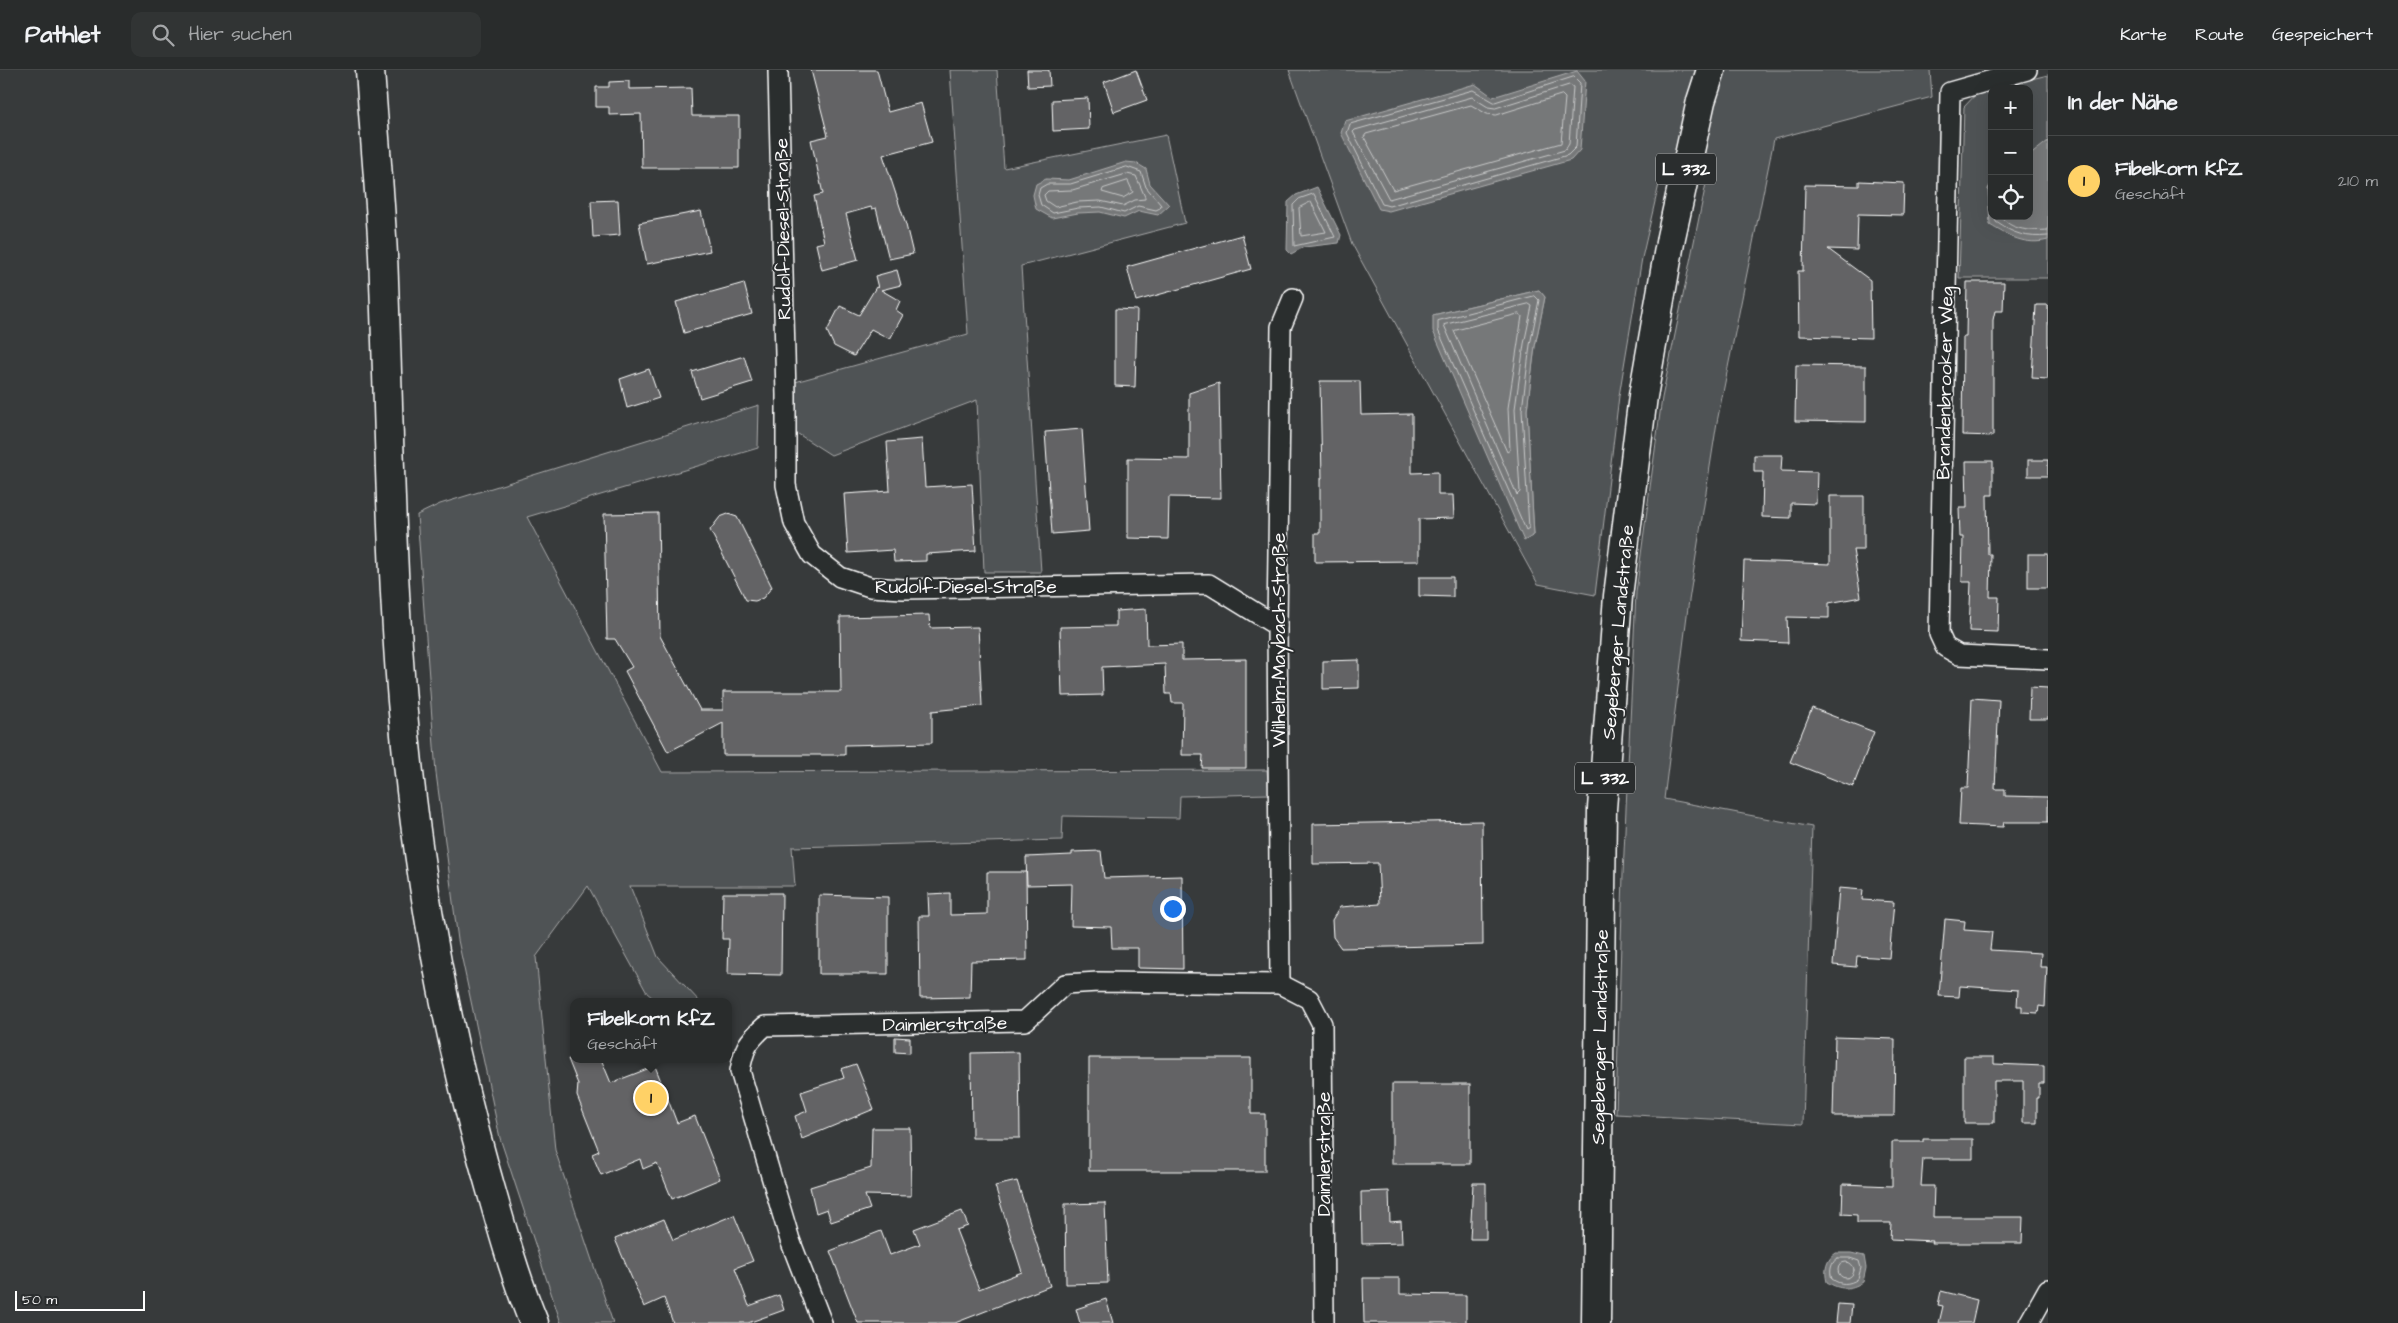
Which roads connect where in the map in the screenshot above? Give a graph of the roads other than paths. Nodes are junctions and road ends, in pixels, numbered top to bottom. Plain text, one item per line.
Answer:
1 (370, 70) edge
2 (778, 70) edge
3 (1711, 70) edge
4 (2027, 70) edge
5 (1293, 298) dead end
6 (1277, 626) junction
7 (2048, 659) edge
8 (1280, 984) junction
9 (2048, 1288) edge
10 (534, 1323) edge
11 (822, 1323) edge
12 (1324, 1323) edge
13 (1596, 1323) edge
14 (2029, 1323) edge

1 - 10 main road
2 - 6 street, Rudolf-Diesel-Straße
3 - 13 main road, Segeberger Landstraße / L 332
4 - 7 street, Brandenbrooker Weg
5 - 6 street, Wilhelm-Maybach-Straße
6 - 8 street, Wilhelm-Maybach-Straße
8 - 11 street, Daimlerstraße
8 - 12 street, Daimlerstraße
9 - 14 street

